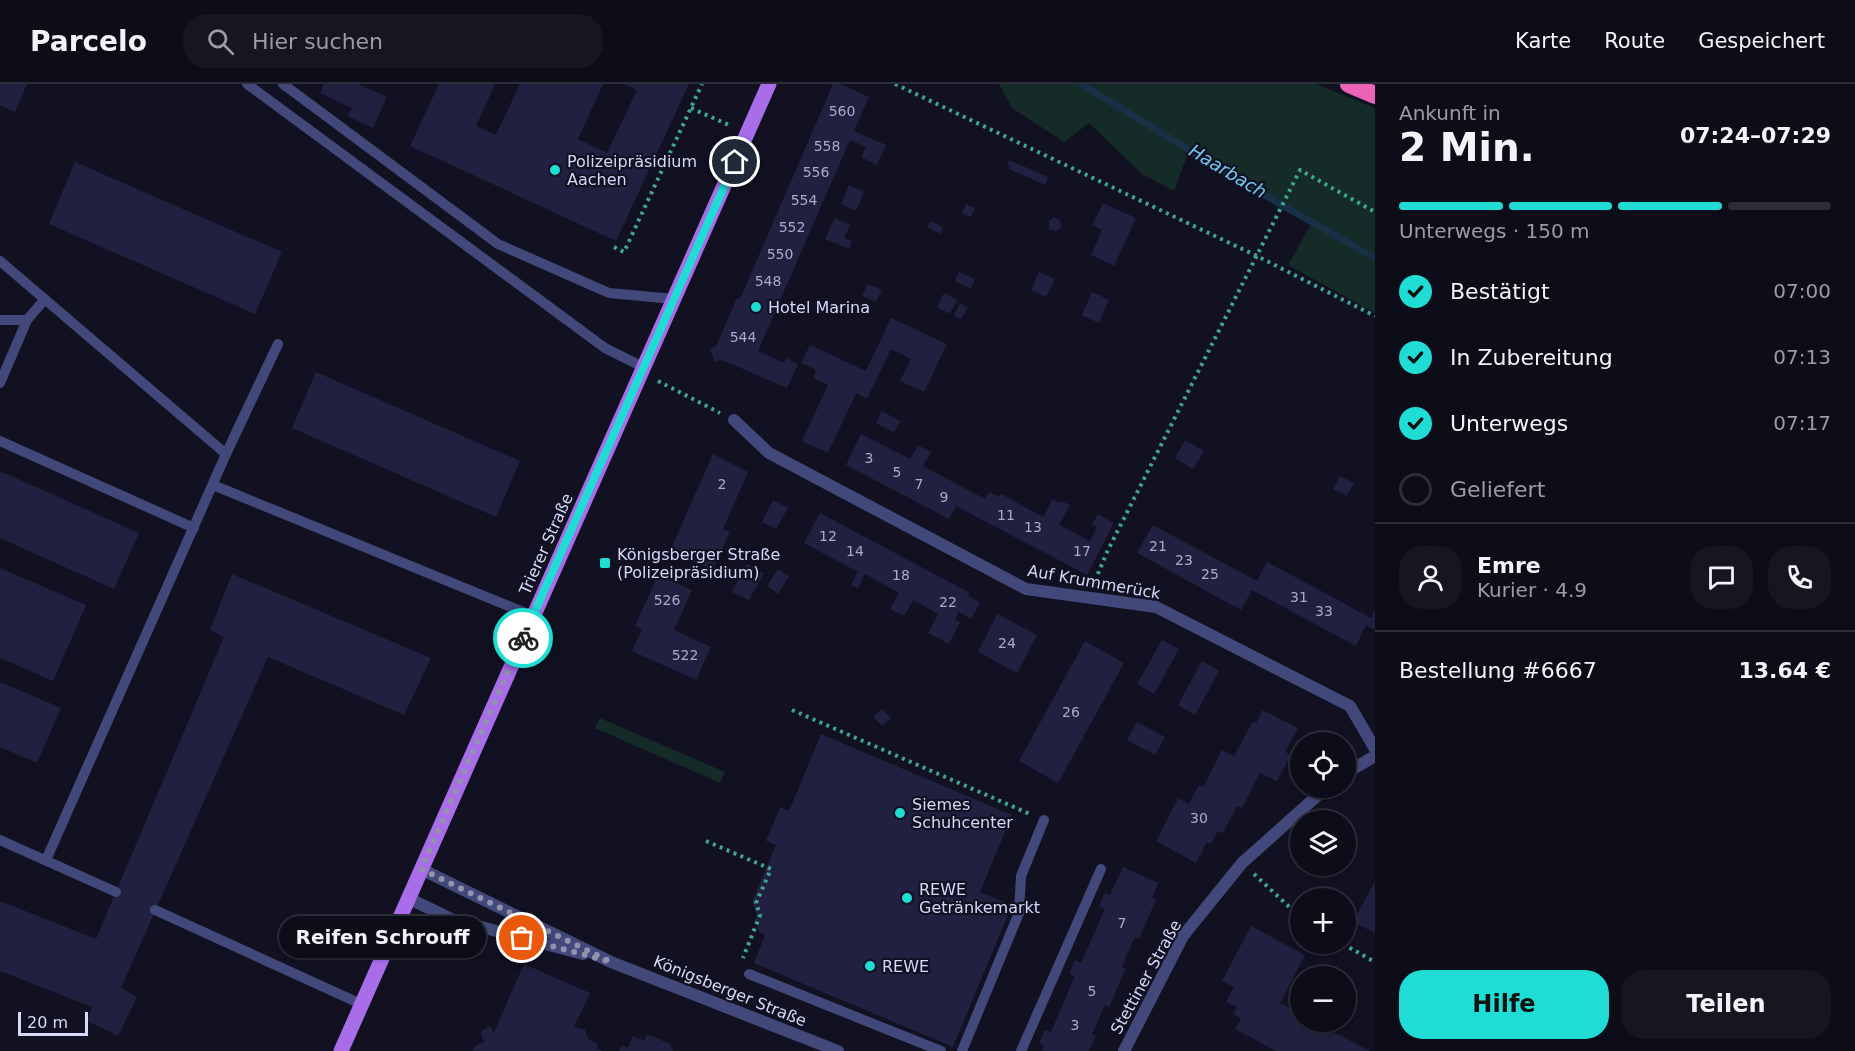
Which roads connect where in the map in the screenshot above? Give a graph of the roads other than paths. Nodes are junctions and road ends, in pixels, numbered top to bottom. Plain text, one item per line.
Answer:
1 (247, 84) edge
2 (284, 84) edge
3 (769, 84) edge
4 (1349, 84) edge
5 (1375, 95) edge
6 (0, 261) edge
7 (45, 299) junction
8 (674, 299) junction
9 (0, 320) edge
10 (27, 320) junction
11 (278, 344) dead end
12 (642, 370) junction
13 (0, 383) edge
14 (734, 420) road end
15 (0, 441) edge
16 (226, 454) junction
17 (213, 484) junction
18 (194, 528) junction
19 (533, 616) junction
20 (1375, 749) edge
21 (1375, 756) edge
22 (1356, 767) edge
23 (1315, 798) edge
24 (1044, 820) road end
25 (0, 840) edge
26 (46, 860) junction
27 (421, 869) junction
28 (1101, 869) dead end
29 (116, 892) dead end
30 (408, 898) junction
31 (155, 910) dead end
32 (611, 962) junction
33 (749, 974) dead end
34 (361, 1004) junction
35 (341, 1051) edge
36 (837, 1051) edge
37 (941, 1051) edge
38 (962, 1051) edge
39 (1021, 1051) edge
40 (1124, 1051) edge

1 - 12 lane
2 - 8 lane
3 - 8 main road, Trierer Straße
4 - 5 highway
6 - 7 lane
7 - 10 lane
7 - 16 lane
8 - 12 main road, Trierer Straße
9 - 10 lane
10 - 13 lane
11 - 16 lane
12 - 19 main road, Trierer Straße
14 - 20 street, Auf Krummerück
15 - 18 lane
16 - 17 lane
17 - 18 lane
17 - 19 lane
18 - 26 lane
19 - 27 main road, Trierer Straße
21 - 22 street
23 - 40 street, Stettiner Straße
24 - 38 lane
25 - 26 lane
26 - 29 lane
27 - 30 main road, Trierer Straße
27 - 32 street, Königsberger Straße
28 - 39 lane
30 - 32 street, Königsberger Straße
30 - 34 main road, Trierer Straße
31 - 34 lane
32 - 36 street, Königsberger Straße
33 - 37 lane
34 - 35 main road, Trierer Straße

